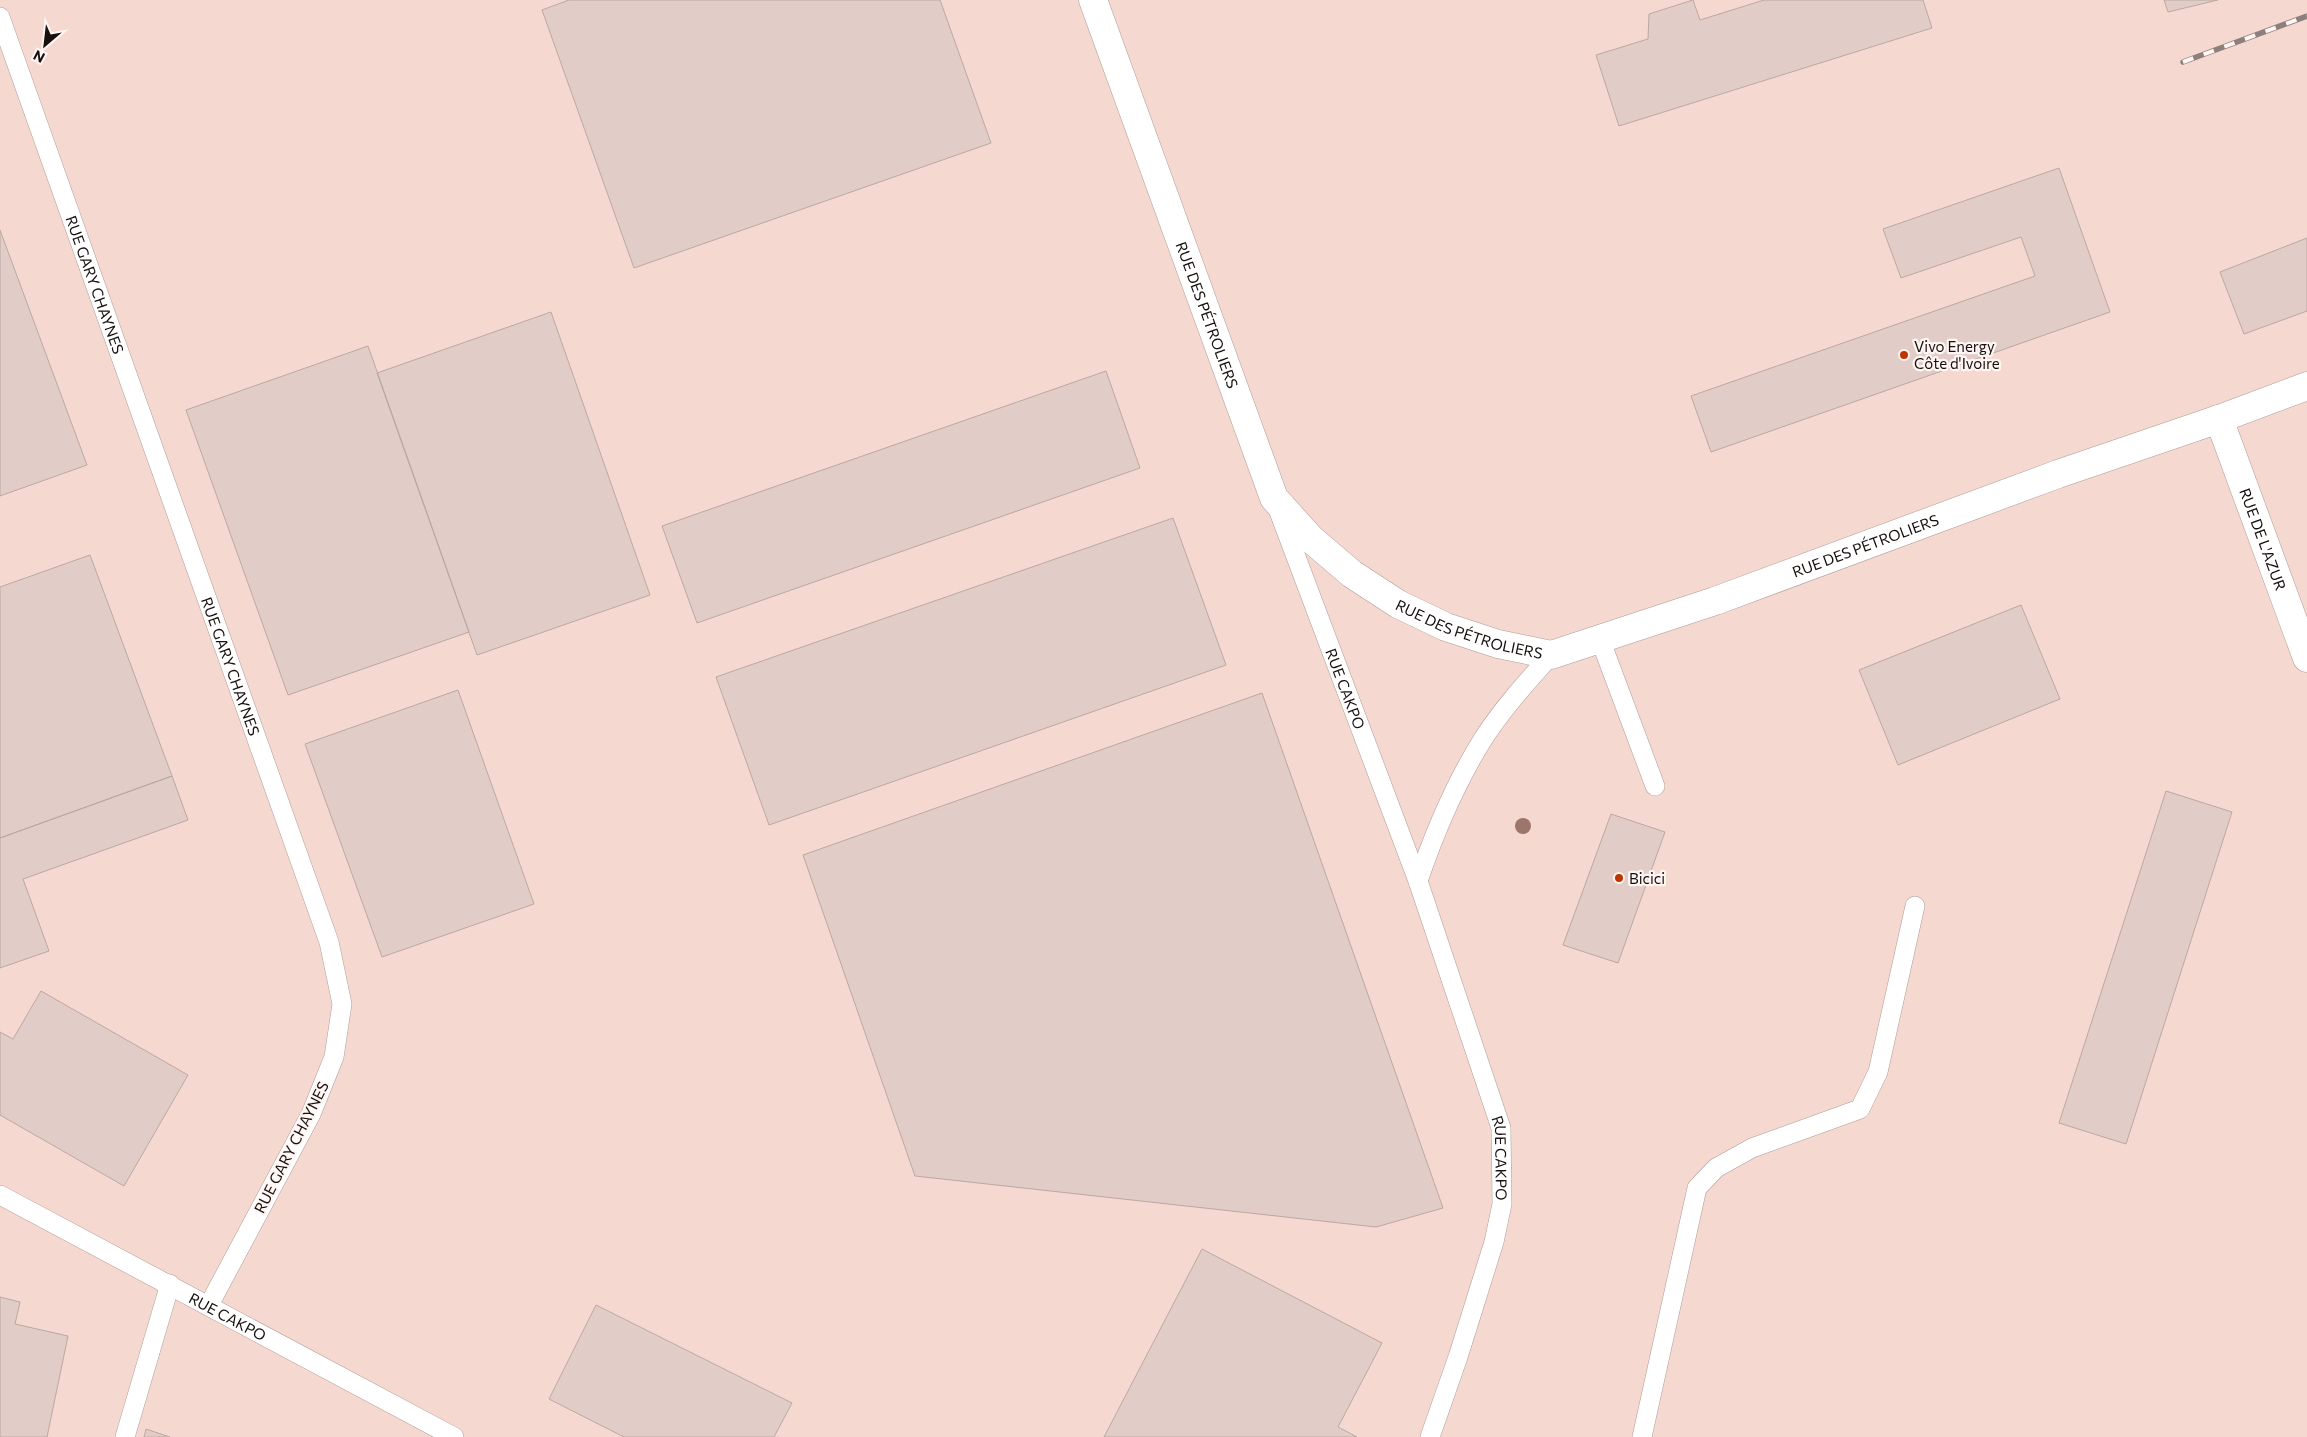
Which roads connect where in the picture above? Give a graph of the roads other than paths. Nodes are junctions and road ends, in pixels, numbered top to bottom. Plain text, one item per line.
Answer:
1 (1093, 0) edge
2 (0, 17) edge
3 (2307, 386) edge
4 (2219, 419) junction
5 (1274, 498) junction
6 (1600, 639) junction
7 (1551, 656) junction
8 (2307, 658) edge
9 (1655, 786) dead end
10 (1418, 881) junction
11 (1914, 906) dead end
12 (0, 1194) edge
13 (170, 1284) junction
14 (209, 1305) junction
15 (125, 1437) edge
16 (454, 1437) edge
17 (1430, 1437) edge
18 (1642, 1437) edge

1 - 5 street, RUE DES PÉTROLIERS
2 - 14 lane, RUE GARY CHAYNES
3 - 4 street, RUE DES PÉTROLIERS
4 - 6 street, RUE DES PÉTROLIERS
4 - 8 street, RUE DE L'AZUR
5 - 7 street, RUE DES PÉTROLIERS
5 - 10 lane, RUE CAKPO
6 - 7 street, RUE DES PÉTROLIERS
6 - 9 lane
7 - 10 lane
10 - 17 lane, RUE CAKPO
11 - 18 lane
12 - 13 lane, RUE CAKPO
13 - 14 lane, RUE CAKPO
13 - 15 lane
14 - 16 lane, RUE CAKPO

